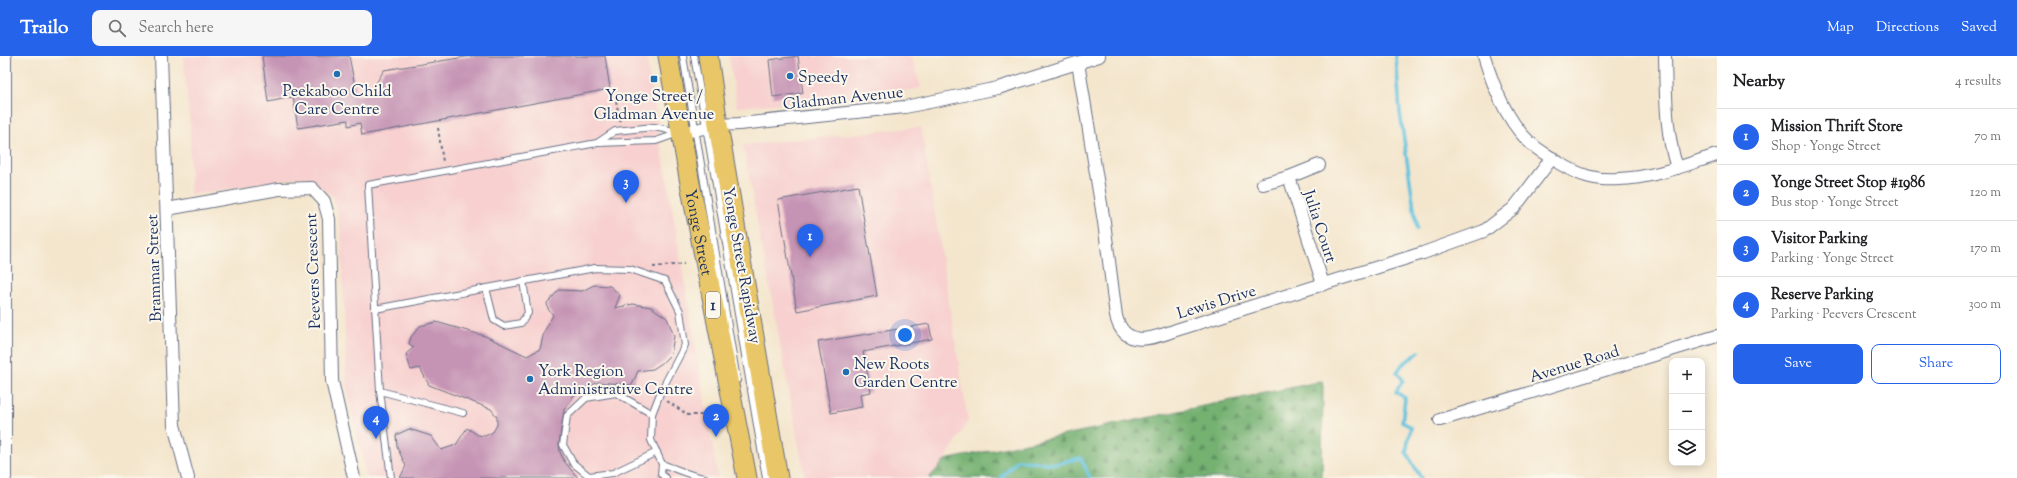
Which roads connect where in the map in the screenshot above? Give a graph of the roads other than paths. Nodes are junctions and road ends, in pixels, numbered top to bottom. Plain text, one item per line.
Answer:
1 (5, 56) edge
2 (161, 56) edge
3 (668, 56) edge
4 (682, 56) edge
5 (694, 56) edge
6 (708, 56) edge
7 (1099, 56) edge
8 (1484, 56) edge
9 (1665, 56) edge
10 (1078, 63) junction
11 (700, 129) junction
12 (597, 143) junction
13 (1717, 155) edge
14 (1552, 158) junction
15 (1320, 165) dead end
16 (1677, 168) junction
17 (1288, 177) junction
18 (1263, 184) dead end
19 (167, 209) junction
20 (523, 281) junction
21 (1323, 284) junction
22 (486, 288) junction
23 (375, 309) junction
24 (1717, 336) edge
25 (738, 386) dead end
26 (380, 391) junction
27 (463, 413) dead end
28 (652, 414) junction
29 (1440, 420) dead end
30 (656, 452) junction
31 (750, 455) dead end
32 (662, 464) junction
33 (5, 478) edge
34 (188, 478) edge
35 (354, 478) edge
36 (391, 478) edge
37 (666, 478) edge
38 (705, 478) edge
39 (747, 478) edge
40 (754, 478) edge
41 (766, 478) edge
42 (778, 478) edge

1 - 33 street
2 - 19 street, Brammar Street
3 - 11 main road, Yonge Street / 1
4 - 11 lane, Yonge Street Rapidway
5 - 11 lane, Yonge Street Rapidway
6 - 11 main road, Yonge Street / 1
7 - 10 street, Gladman Avenue
8 - 14 street
9 - 16 street
10 - 11 street, Gladman Avenue
10 - 21 street, Lewis Drive
11 - 12 lane
11 - 12 lane
11 - 25 lane, Yonge Street Rapidway
11 - 39 main road, Yonge Street / 1
11 - 41 lane, Yonge Street Rapidway
11 - 42 main road, Yonge Street / 1
12 - 23 lane
13 - 16 street
14 - 16 street
14 - 21 street, Lewis Drive
15 - 17 street, Julia Court
17 - 18 street, Julia Court
17 - 21 street, Julia Court
19 - 34 street, Brammar Street
19 - 35 street, Peevers Crescent
20 - 22 lane
20 - 22 lane
20 - 28 lane
22 - 23 lane
23 - 26 lane
24 - 29 street, Avenue Road
26 - 27 lane
26 - 36 lane
28 - 30 lane
28 - 30 lane
30 - 32 lane
31 - 40 lane
32 - 37 lane
32 - 38 lane

